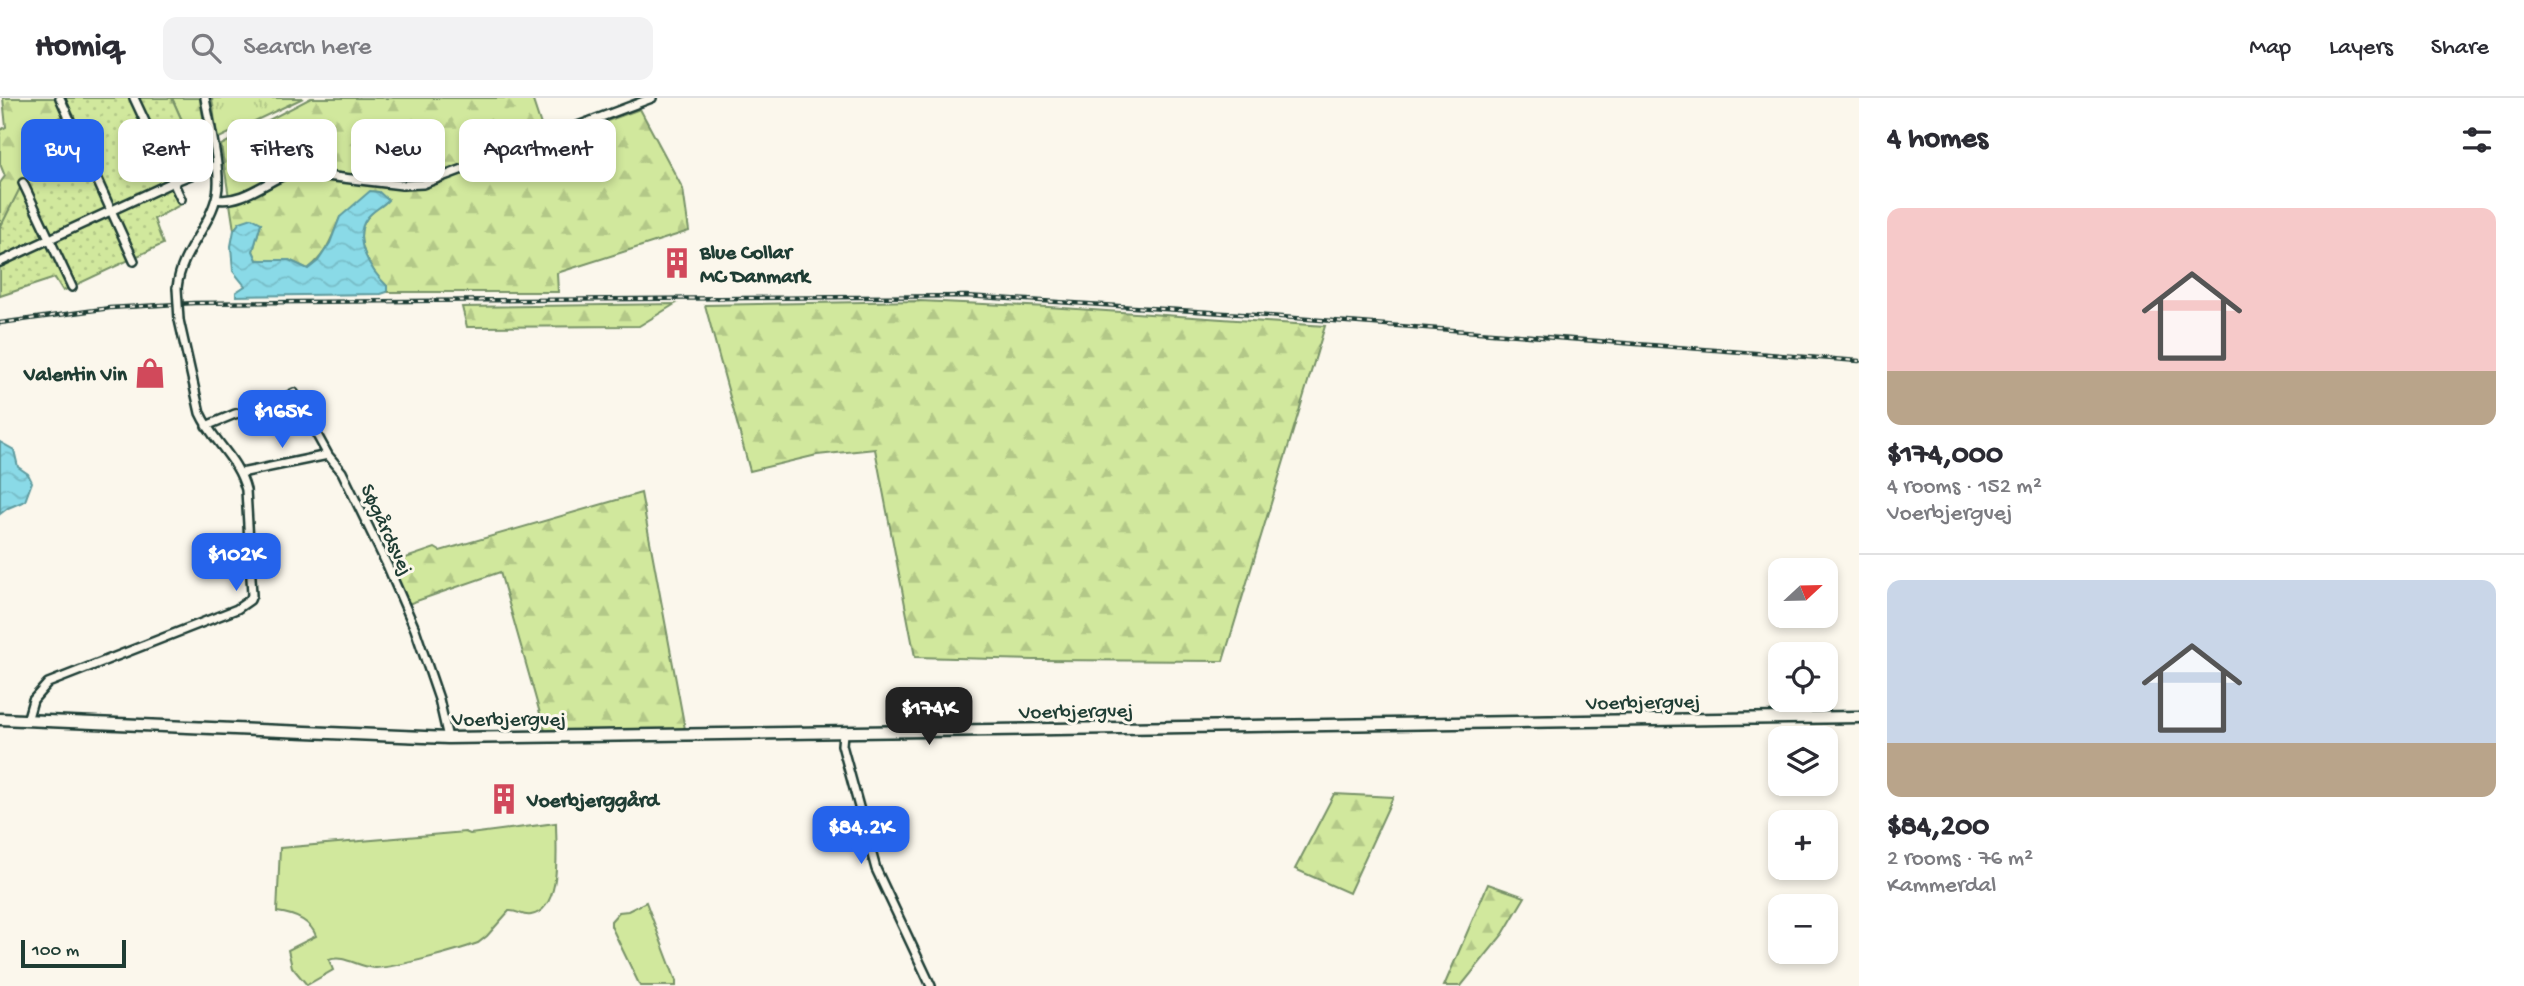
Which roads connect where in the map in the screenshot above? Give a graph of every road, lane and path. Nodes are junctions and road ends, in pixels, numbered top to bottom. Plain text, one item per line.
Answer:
1 (60, 98) edge
2 (134, 98) edge
3 (205, 98) edge
4 (652, 98) edge
5 (144, 119) edge
6 (216, 165) junction
7 (213, 166) edge
8 (173, 182) joint
9 (23, 183) dead end
10 (181, 199) dead end
11 (216, 199) junction
12 (110, 211) junction
13 (50, 239) junction
14 (134, 261) dead end
15 (0, 262) edge
16 (72, 287) dead end
17 (206, 426) junction
18 (328, 455) junction
19 (242, 473) junction
20 (1859, 717) edge
21 (0, 719) edge
22 (27, 720) junction
23 (842, 733) junction
24 (448, 738) junction
25 (931, 986) edge

1 - 12 street
2 - 5 street
3 - 6 street
4 - 11 street
6 - 7 street
6 - 11 street
8 - 10 street
8 - 12 street
9 - 13 street
11 - 17 street, bridge
12 - 13 street
12 - 14 street
13 - 15 street
13 - 16 street
17 - 18 street, Søgårdsvej
17 - 19 street
18 - 19 street
18 - 24 street, Søgårdsvej
19 - 22 street
20 - 23 street, Voerbjergvej
21 - 22 street, Voerbjergvej
22 - 24 street, Voerbjergvej
23 - 24 street, Voerbjergvej
23 - 25 street

